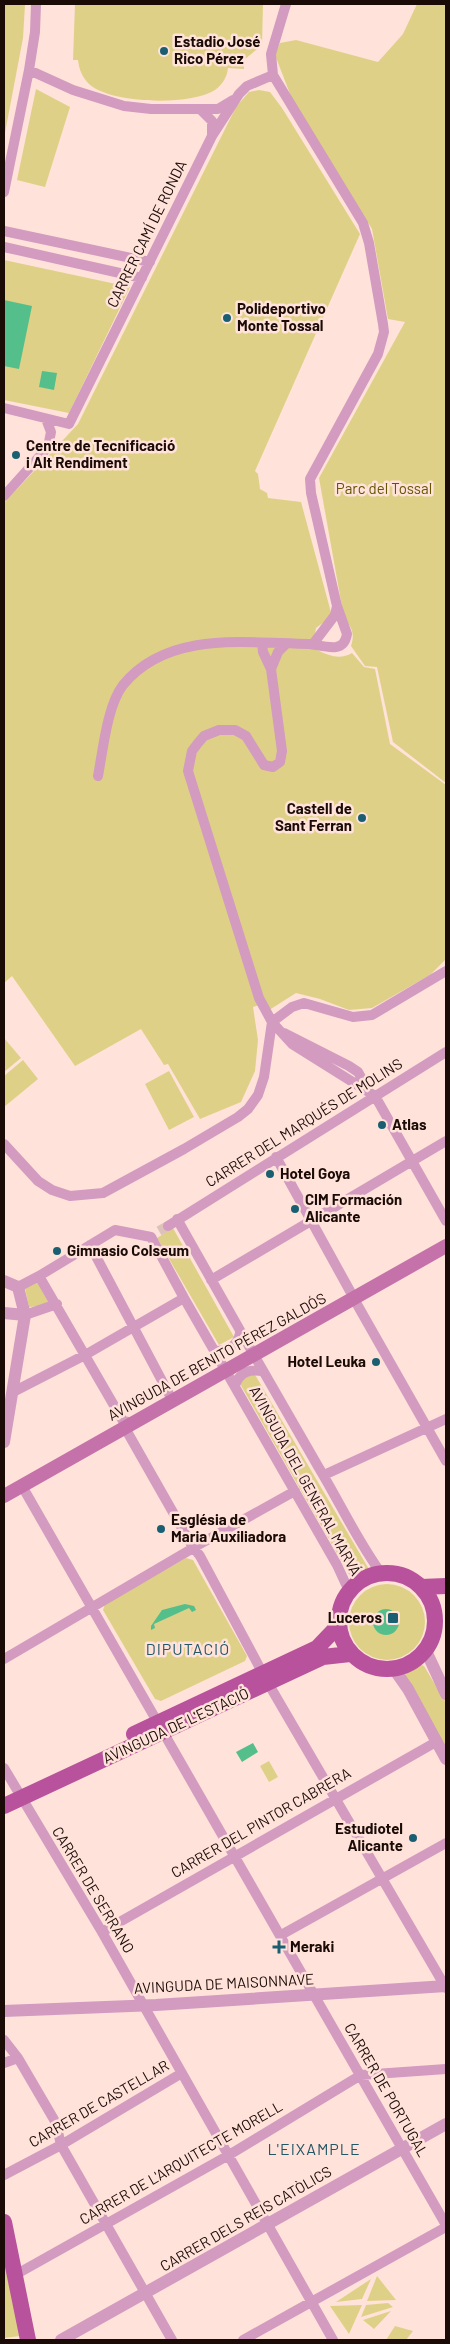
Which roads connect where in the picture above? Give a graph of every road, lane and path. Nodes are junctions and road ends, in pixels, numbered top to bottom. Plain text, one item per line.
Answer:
1 (36, 4) edge
2 (286, 4) edge
3 (29, 70) junction
4 (273, 75) junction
5 (239, 94) junction
6 (200, 110) junction
7 (212, 136) junction
8 (4, 192) edge
9 (4, 231) edge
10 (4, 247) edge
11 (150, 262) junction
12 (142, 278) junction
13 (4, 408) edge
14 (46, 420) junction
15 (4, 496) edge
16 (337, 606) junction
17 (326, 627) junction
18 (346, 629) junction
19 (262, 643) junction
20 (286, 644) junction
21 (312, 644) junction
22 (332, 647) junction
23 (271, 669) junction
24 (98, 776) dead end
25 (446, 970) edge
26 (272, 1022) junction
27 (446, 1052) edge
28 (371, 1093) junction
29 (446, 1141) edge
30 (4, 1144) edge
31 (276, 1157) junction
32 (412, 1161) junction
33 (177, 1219) junction
34 (312, 1219) junction
35 (446, 1221) edge
36 (159, 1231) junction
37 (446, 1238) edge
38 (90, 1245) junction
39 (446, 1246) edge
40 (39, 1276) junction
41 (211, 1280) junction
42 (4, 1281) edge
43 (18, 1286) junction
44 (352, 1295) junction
45 (184, 1298) junction
46 (57, 1304) junction
47 (4, 1313) edge
48 (25, 1315) junction
49 (133, 1326) junction
50 (240, 1333) junction
51 (215, 1351) junction
52 (251, 1352) junction
53 (85, 1355) junction
54 (225, 1367) junction
55 (262, 1371) junction
56 (235, 1385) junction
57 (13, 1392) junction
58 (170, 1394) junction
59 (446, 1419) edge
60 (127, 1424) junction
61 (427, 1428) junction
62 (4, 1442) edge
63 (446, 1461) edge
64 (324, 1475) junction
65 (22, 1486) junction
66 (4, 1488) edge
67 (295, 1491) junction
68 (4, 1496) edge
69 (194, 1549) junction
70 (381, 1573) junction
71 (446, 1586) edge
72 (421, 1587) junction
73 (349, 1591) junction
74 (94, 1608) junction
75 (446, 1608) edge
76 (436, 1624) junction
77 (338, 1626) junction
78 (426, 1651) junction
79 (350, 1654) junction
80 (4, 1659) edge
81 (394, 1669) junction
82 (265, 1678) junction
83 (446, 1694) edge
84 (160, 1726) junction
85 (436, 1742) junction
86 (446, 1759) edge
87 (4, 1768) edge
88 (13, 1795) edge
89 (336, 1798) junction
90 (4, 1806) edge
91 (446, 1843) edge
92 (235, 1856) junction
93 (384, 1879) junction
94 (102, 1932) junction
95 (281, 1935) junction
96 (446, 1987) edge
97 (315, 1995) junction
98 (142, 2005) junction
99 (4, 2011) edge
100 (4, 2040) edge
101 (18, 2058) junction
102 (4, 2063) edge
103 (446, 2069) edge
104 (182, 2073) junction
105 (361, 2075) junction
106 (446, 2124) edge
107 (61, 2145) junction
108 (402, 2149) junction
109 (229, 2155) junction
110 (4, 2175) edge
111 (4, 2222) edge
112 (105, 2224) junction
113 (267, 2226) junction
114 (446, 2226) edge
115 (15, 2275) junction
116 (146, 2294) junction
117 (311, 2302) junction
118 (28, 2340) edge
119 (61, 2340) edge
120 (172, 2340) edge
121 (243, 2340) edge
122 (333, 2340) edge

1 - 3 street
2 - 4 street
3 - 6 street
3 - 8 street
4 - 5 street, CARRER CAMÍ DE RONDA
4 - 16 street
5 - 6 street
5 - 7 street, CARRER CAMÍ DE RONDA
6 - 7 street
7 - 11 street, CARRER CAMÍ DE RONDA
9 - 11 street
10 - 12 street
11 - 12 street, CARRER CAMÍ DE RONDA
12 - 14 street, CARRER CAMÍ DE RONDA
13 - 14 street
14 - 15 street
16 - 17 street
16 - 18 street
17 - 18 street
17 - 21 street
17 - 22 street
18 - 22 street
19 - 20 street
19 - 23 street
19 - 24 street
20 - 21 street
20 - 23 street
21 - 22 street
23 - 26 street
25 - 26 street
26 - 28 street
26 - 30 street
27 - 28 street, CARRER DEL MARQUÉS DE MOLINS
28 - 31 street, CARRER DEL MARQUÉS DE MOLINS
28 - 32 street
29 - 32 street
31 - 33 street, CARRER DEL MARQUÉS DE MOLINS
31 - 34 street
32 - 34 street
32 - 35 street
33 - 36 street
33 - 41 street, AVINGUDA DEL GENERAL MARVÁ
34 - 41 street
34 - 44 street
36 - 38 street
36 - 45 street, AVINGUDA DEL GENERAL MARVÁ
37 - 44 main road, AVINGUDA DE BENITO PÉREZ GALDÓS
38 - 40 street
38 - 49 street
39 - 44 main road, AVINGUDA DE BENITO PÉREZ GALDÓS
40 - 43 street
40 - 46 street
41 - 50 street, AVINGUDA DEL GENERAL MARVÁ
42 - 43 street
43 - 48 street
44 - 52 main road, AVINGUDA DE BENITO PÉREZ GALDÓS
44 - 61 street
45 - 49 street
45 - 51 street, AVINGUDA DEL GENERAL MARVÁ
46 - 48 street
46 - 53 street
47 - 48 street
48 - 57 street
49 - 53 street
49 - 58 street
50 - 51 street
50 - 52 street, AVINGUDA DEL GENERAL MARVÁ
51 - 54 street, AVINGUDA DEL GENERAL MARVÁ
52 - 54 main road, AVINGUDA DE BENITO PÉREZ GALDÓS
52 - 55 street, AVINGUDA DEL GENERAL MARVÁ
53 - 57 street
53 - 60 street
54 - 56 street, AVINGUDA DEL GENERAL MARVÁ
54 - 58 main road, AVINGUDA DE BENITO PÉREZ GALDÓS
54 - 60 main road, AVINGUDA DE BENITO PÉREZ GALDÓS
55 - 56 street, AVINGUDA DEL GENERAL MARVÁ
55 - 64 street, AVINGUDA DEL GENERAL MARVÁ
56 - 67 street, AVINGUDA DEL GENERAL MARVÁ
57 - 62 street
58 - 60 main road, AVINGUDA DE BENITO PÉREZ GALDÓS
59 - 61 street
60 - 65 main road, AVINGUDA DE BENITO PÉREZ GALDÓS
60 - 66 main road, AVINGUDA DE BENITO PÉREZ GALDÓS
60 - 69 street
61 - 63 street
61 - 64 street
64 - 70 street, AVINGUDA DEL GENERAL MARVÁ
65 - 68 main road, AVINGUDA DE BENITO PÉREZ GALDÓS
65 - 74 street, CARRER DE PORTUGAL
67 - 69 street
67 - 73 street, AVINGUDA DEL GENERAL MARVÁ
69 - 74 street
69 - 82 street
70 - 72 main road
70 - 73 main road
71 - 72 main road
72 - 76 main road
73 - 77 main road
74 - 80 street
74 - 84 street, CARRER DE PORTUGAL
75 - 76 main road
76 - 78 main road
77 - 79 main road
77 - 82 main road, AVINGUDA DE L'ESTACIÓ
78 - 81 main road
78 - 83 street
79 - 81 main road
79 - 82 main road, AVINGUDA DE L'ESTACIÓ
81 - 85 street
82 - 84 main road, AVINGUDA DE L'ESTACIÓ
82 - 89 street
84 - 88 main road, AVINGUDA DE L'ESTACIÓ
84 - 92 street, CARRER DE PORTUGAL
85 - 86 street
85 - 89 street, CARRER DEL PINTOR CABRERA
87 - 88 street, CARRER DE SERRANO
88 - 90 main road, AVINGUDA DE L'ESTACIÓ
88 - 94 street, CARRER DE SERRANO
89 - 92 street, CARRER DEL PINTOR CABRERA
89 - 93 street
91 - 93 street
92 - 94 street, CARRER DEL PINTOR CABRERA
92 - 95 street, CARRER DE PORTUGAL
93 - 95 street
93 - 96 street
94 - 98 street, CARRER DE SERRANO
95 - 97 street, CARRER DE PORTUGAL
96 - 97 street, AVINGUDA DE MAISONNAVE
97 - 98 street, AVINGUDA DE MAISONNAVE
97 - 105 street, CARRER DE PORTUGAL
98 - 99 street, AVINGUDA DE MAISONNAVE
98 - 104 street, CARRER DE SERRANO
100 - 101 street
101 - 102 street
101 - 107 street
103 - 105 street
104 - 107 street, CARRER DE CASTELLAR
104 - 109 street, CARRER DE SERRANO
105 - 108 street, CARRER DE PORTUGAL
105 - 109 street, CARRER DE L'ARQUITECTE MORELL
106 - 108 street, CARRER DELS REIS CATÒLICS
107 - 110 street, CARRER DE CASTELLAR
107 - 112 street
108 - 113 street, CARRER DELS REIS CATÒLICS
108 - 114 street, CARRER DE PORTUGAL
109 - 112 street, CARRER DE L'ARQUITECTE MORELL
109 - 113 street, CARRER DE SERRANO
111 - 115 main road
112 - 115 street, CARRER DE L'ARQUITECTE MORELL
112 - 116 street
113 - 116 street, CARRER DELS REIS CATÒLICS
113 - 117 street, CARRER DE SERRANO
114 - 117 street
115 - 118 main road
116 - 119 street, CARRER DELS REIS CATÒLICS
116 - 120 street
117 - 121 street
117 - 122 street, CARRER DE SERRANO

